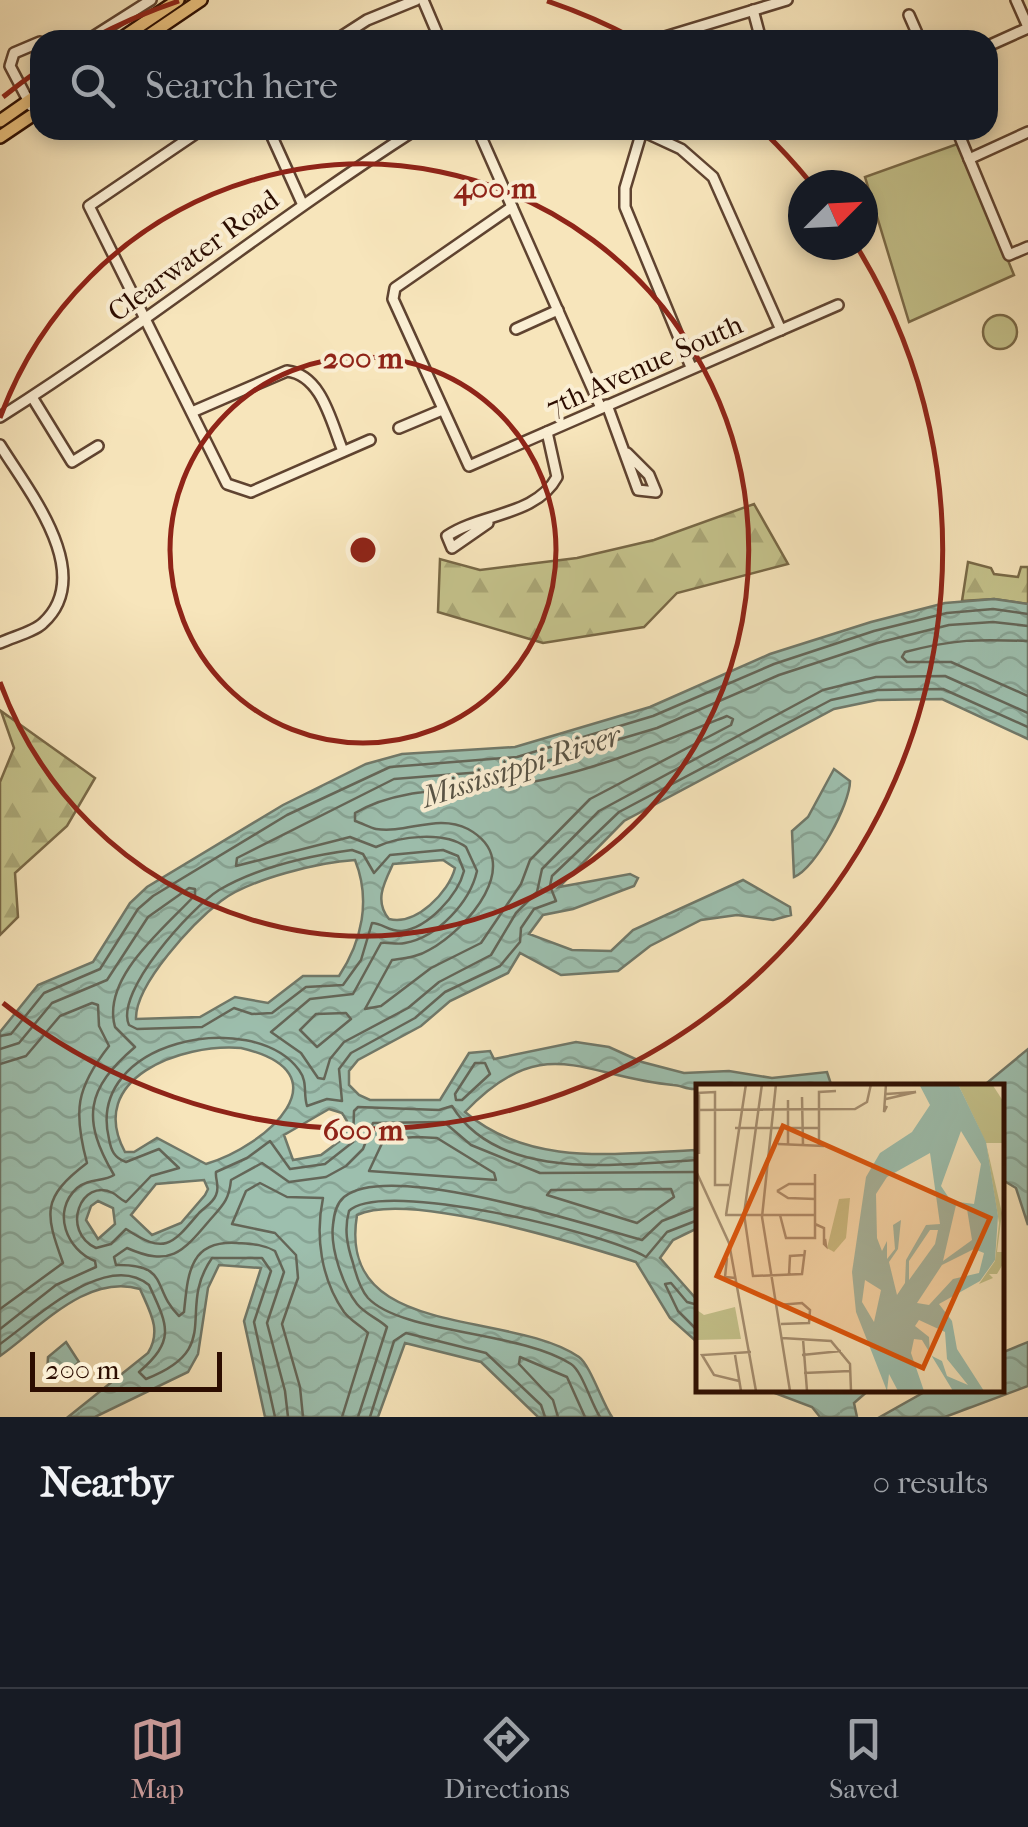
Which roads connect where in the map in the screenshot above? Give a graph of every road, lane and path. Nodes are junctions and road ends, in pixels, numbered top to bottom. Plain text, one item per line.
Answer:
1 (151, 0) edge
2 (178, 0) edge
3 (201, 0) edge
4 (420, 0) edge
5 (787, 0) edge
6 (1016, 0) edge
7 (753, 10) junction
8 (910, 16) dead end
9 (1028, 28) edge
10 (104, 30) edge
11 (134, 30) edge
12 (157, 30) edge
13 (352, 30) edge
14 (435, 30) edge
15 (688, 30) edge
16 (758, 30) edge
17 (916, 30) edge
18 (30, 42) edge
19 (998, 42) edge
20 (30, 100) edge
21 (30, 110) edge
22 (30, 112) edge
23 (0, 121) edge
24 (1028, 132) edge
25 (0, 137) edge
26 (186, 140) edge
27 (274, 140) edge
28 (400, 140) edge
29 (482, 140) edge
30 (639, 140) edge
31 (663, 140) edge
32 (961, 140) edge
33 (969, 158) junction
34 (302, 203) junction
35 (512, 207) junction
36 (1028, 247) edge
37 (838, 305) dead end
38 (558, 310) junction
39 (145, 320) junction
40 (516, 328) dead end
41 (781, 330) junction
42 (691, 367) junction
43 (32, 397) junction
44 (604, 407) junction
45 (442, 410) junction
46 (192, 412) junction
47 (0, 417) edge
48 (399, 428) dead end
49 (548, 432) junction
50 (370, 440) dead end
51 (0, 446) edge
52 (98, 446) dead end
53 (344, 451) junction
54 (627, 454) dead end
55 (488, 523) dead end
56 (0, 643) edge

1 - 10 street
2 - 11 main road
3 - 12 main road
4 - 13 street
4 - 14 street
5 - 7 street
6 - 9 street
7 - 15 street
7 - 16 street
8 - 17 street
9 - 19 street
18 - 20 street
21 - 23 main road
22 - 25 main road
24 - 33 street
26 - 39 street
27 - 34 street
28 - 34 street, Clearwater Road
29 - 35 street
30 - 42 street
31 - 41 street
32 - 33 street
33 - 36 street
34 - 39 street, Clearwater Road
35 - 38 street
35 - 45 street
37 - 41 street, 7th Avenue South
38 - 40 street
38 - 44 street
39 - 43 street, Clearwater Road
39 - 46 street
41 - 42 street, 7th Avenue South
42 - 44 street, 7th Avenue South
43 - 47 street, Clearwater Road
43 - 52 street
44 - 49 street, 7th Avenue South
44 - 54 street
45 - 48 street
45 - 49 street, 7th Avenue South
46 - 53 street
46 - 53 street
49 - 55 street
50 - 53 street
51 - 56 street

